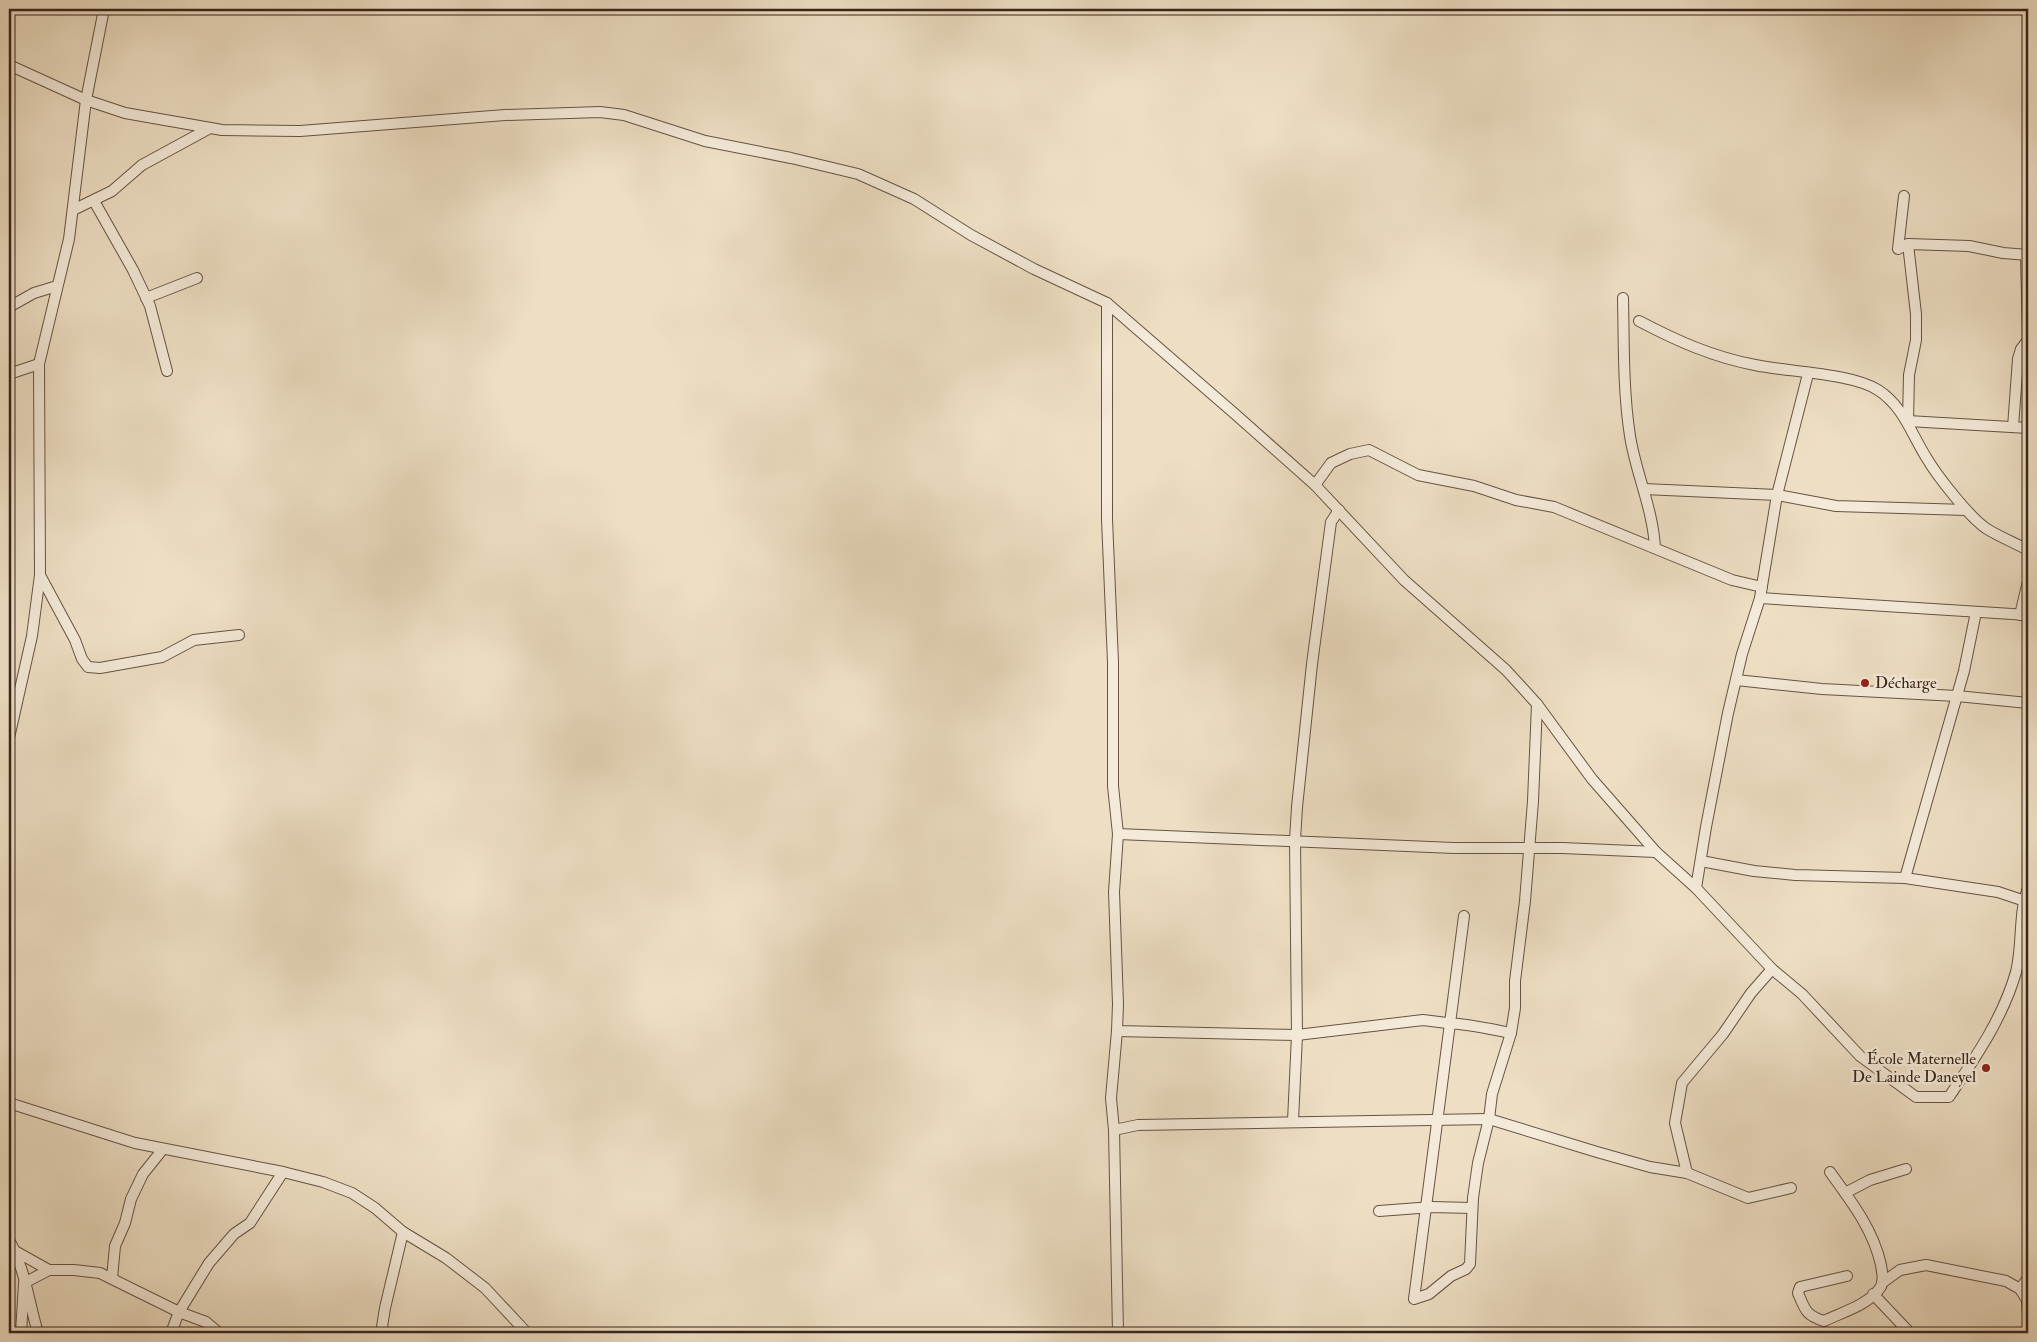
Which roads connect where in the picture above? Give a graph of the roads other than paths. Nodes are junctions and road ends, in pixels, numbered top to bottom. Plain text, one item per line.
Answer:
1 (104, 9) edge
2 (9, 65) edge
3 (86, 100) junction
4 (210, 128) junction
5 (1904, 196) dead end
6 (94, 201) junction
7 (73, 210) junction
8 (1908, 244) junction
9 (2027, 255) edge
10 (197, 278) dead end
11 (57, 286) junction
12 (146, 298) junction
13 (1623, 298) dead end
14 (1107, 303) junction
15 (9, 307) edge
16 (1639, 321) dead end
17 (2028, 340) edge
18 (39, 364) junction
19 (167, 371) dead end
20 (9, 374) edge
21 (1808, 374) junction
22 (1908, 422) junction
23 (2013, 428) junction
24 (2028, 428) edge
25 (1314, 485) junction
26 (1644, 490) junction
27 (1777, 495) junction
28 (1339, 510) junction
29 (1966, 510) junction
30 (1655, 548) junction
31 (2028, 550) edge
32 (40, 575) junction
33 (2028, 581) edge
34 (1761, 593) junction
35 (1976, 612) junction
36 (2024, 615) edge
37 (239, 635) dead end
38 (1736, 680) junction
39 (1957, 696) junction
40 (2028, 703) edge
41 (1536, 704) junction
42 (9, 738) edge
43 (1118, 834) junction
44 (1295, 840) junction
45 (1529, 849) junction
46 (1656, 852) junction
47 (1700, 862) junction
48 (1905, 878) junction
49 (1696, 888) junction
50 (2028, 888) edge
51 (2026, 901) edge
52 (1464, 916) dead end
53 (1772, 969) junction
54 (1450, 1023) junction
55 (1117, 1031) junction
56 (1511, 1033) junction
57 (1297, 1036) junction
58 (9, 1103) edge
59 (1438, 1118) junction
60 (1489, 1119) junction
61 (1293, 1121) junction
62 (1114, 1130) junction
63 (163, 1150) junction
64 (1906, 1169) dead end
65 (283, 1172) junction
66 (1830, 1172) dead end
67 (1687, 1173) junction
68 (1791, 1188) dead end
69 (1845, 1193) junction
70 (1426, 1208) junction
71 (1472, 1208) junction
72 (1379, 1211) dead end
73 (403, 1232) junction
74 (9, 1240) edge
75 (15, 1251) junction
76 (49, 1270) junction
77 (1847, 1276) dead end
78 (112, 1278) junction
79 (2028, 1278) edge
80 (24, 1283) junction
81 (1882, 1283) junction
82 (2020, 1289) junction
83 (1873, 1294) junction
84 (179, 1312) junction
85 (2028, 1313) edge
86 (21, 1333) edge
87 (38, 1333) edge
88 (171, 1333) edge
89 (219, 1333) edge
90 (381, 1333) edge
91 (527, 1333) edge
92 (1118, 1333) edge
93 (1910, 1333) edge

1 - 3 street
2 - 3 street
3 - 4 street
3 - 7 street
4 - 6 street
4 - 14 street
5 - 8 street
6 - 7 street
6 - 12 street
7 - 11 street
8 - 9 street
8 - 22 street
9 - 17 street
10 - 12 street
11 - 15 street
11 - 18 street
12 - 19 street
13 - 26 street
14 - 25 street
14 - 43 street
16 - 21 street
17 - 23 street
18 - 20 street
18 - 32 street
21 - 22 street
21 - 27 street
22 - 23 street
22 - 29 street
23 - 24 street
25 - 28 street
25 - 30 street
26 - 27 street
26 - 30 street
27 - 29 street
27 - 34 street
28 - 41 street
28 - 44 street
29 - 31 street
30 - 34 street
32 - 37 street
32 - 42 street
33 - 36 street
34 - 35 street
34 - 38 street
35 - 36 street
35 - 39 street
38 - 39 street
38 - 47 street
39 - 40 street
39 - 48 street
41 - 45 street
41 - 46 street
43 - 44 street
43 - 55 street
44 - 45 street
44 - 57 street
45 - 46 street
45 - 56 street
46 - 49 street
47 - 48 street
47 - 49 street
48 - 51 street
49 - 53 street
50 - 51 street
51 - 53 street
52 - 54 street
53 - 67 street
54 - 56 street
54 - 57 street
54 - 59 street
55 - 57 street
55 - 62 street
56 - 60 street
57 - 61 street
58 - 63 street
59 - 60 street
59 - 61 street
59 - 70 street
60 - 67 street
60 - 71 street
61 - 62 street
62 - 92 street
63 - 65 street
63 - 78 street
64 - 69 street
65 - 73 street
65 - 84 street
66 - 69 street
67 - 68 street
69 - 81 street
70 - 71 street
70 - 71 street
70 - 72 street
73 - 90 street
73 - 91 street
74 - 75 street
75 - 76 street
75 - 80 street
76 - 78 street
76 - 80 street
77 - 83 street
78 - 84 street
79 - 82 street
80 - 86 street
80 - 87 street
81 - 82 street
81 - 83 street
82 - 85 street
83 - 93 street
84 - 88 street
84 - 89 street

